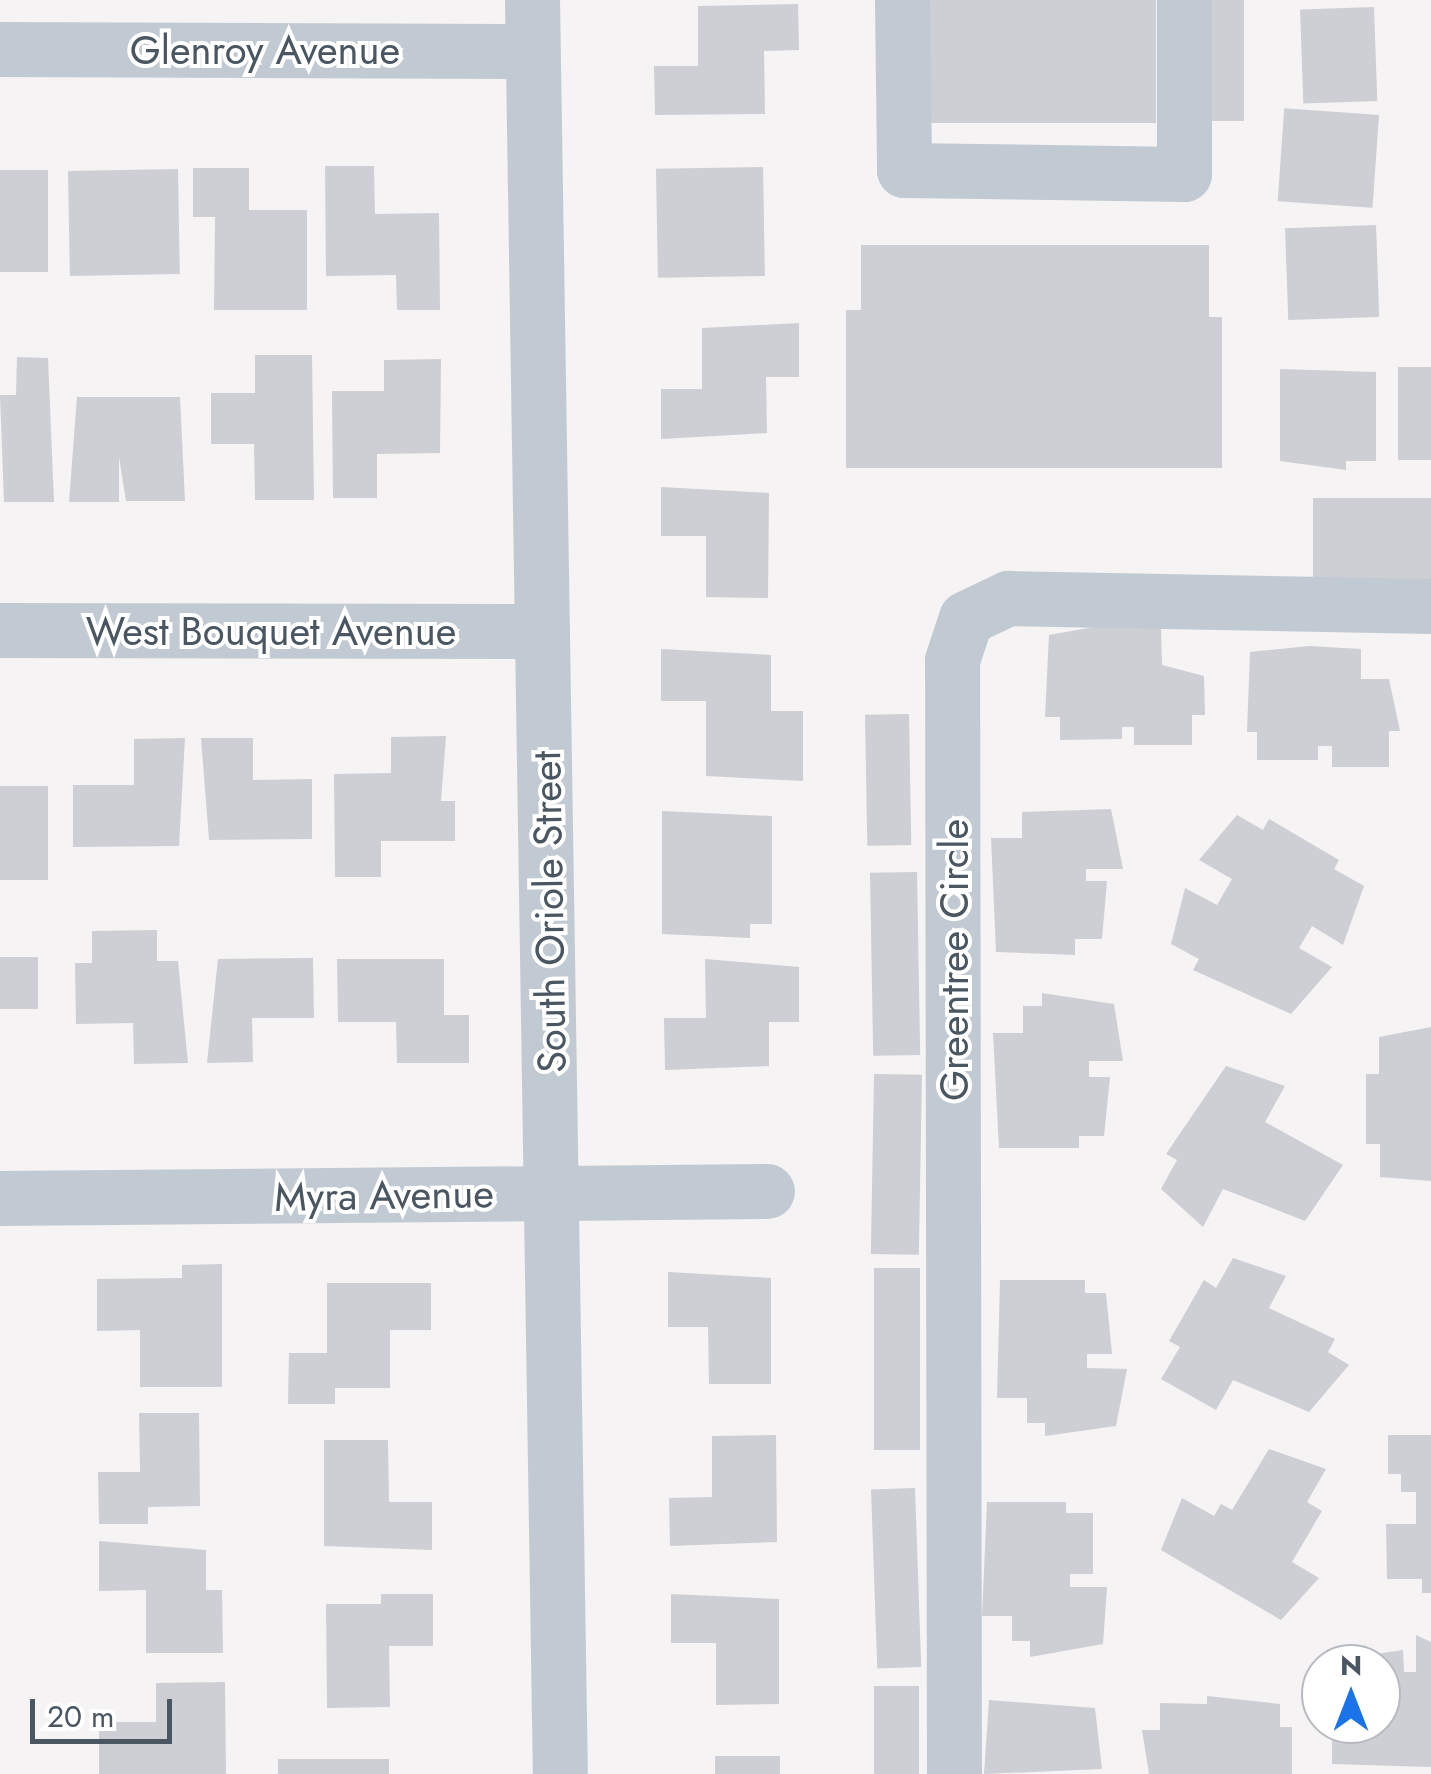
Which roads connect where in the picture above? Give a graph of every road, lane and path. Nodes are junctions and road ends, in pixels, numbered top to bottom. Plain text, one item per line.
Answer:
1 (902, 0) edge
2 (1184, 0) edge
3 (530, 25) edge
4 (0, 49) edge
5 (1431, 606) edge
6 (0, 630) edge
7 (542, 632) junction
8 (768, 1191) dead end
9 (557, 1193) junction
10 (0, 1198) edge
11 (560, 1774) edge
12 (954, 1774) edge

1 - 2 street
3 - 4 street, Glenroy Avenue
3 - 7 street, South Oriole Street
5 - 12 street, Greentree Circle
6 - 7 street, West Bouquet Avenue
7 - 9 street, South Oriole Street
8 - 9 street, Myra Avenue
9 - 10 street, Myra Avenue
9 - 11 street, South Oriole Street

